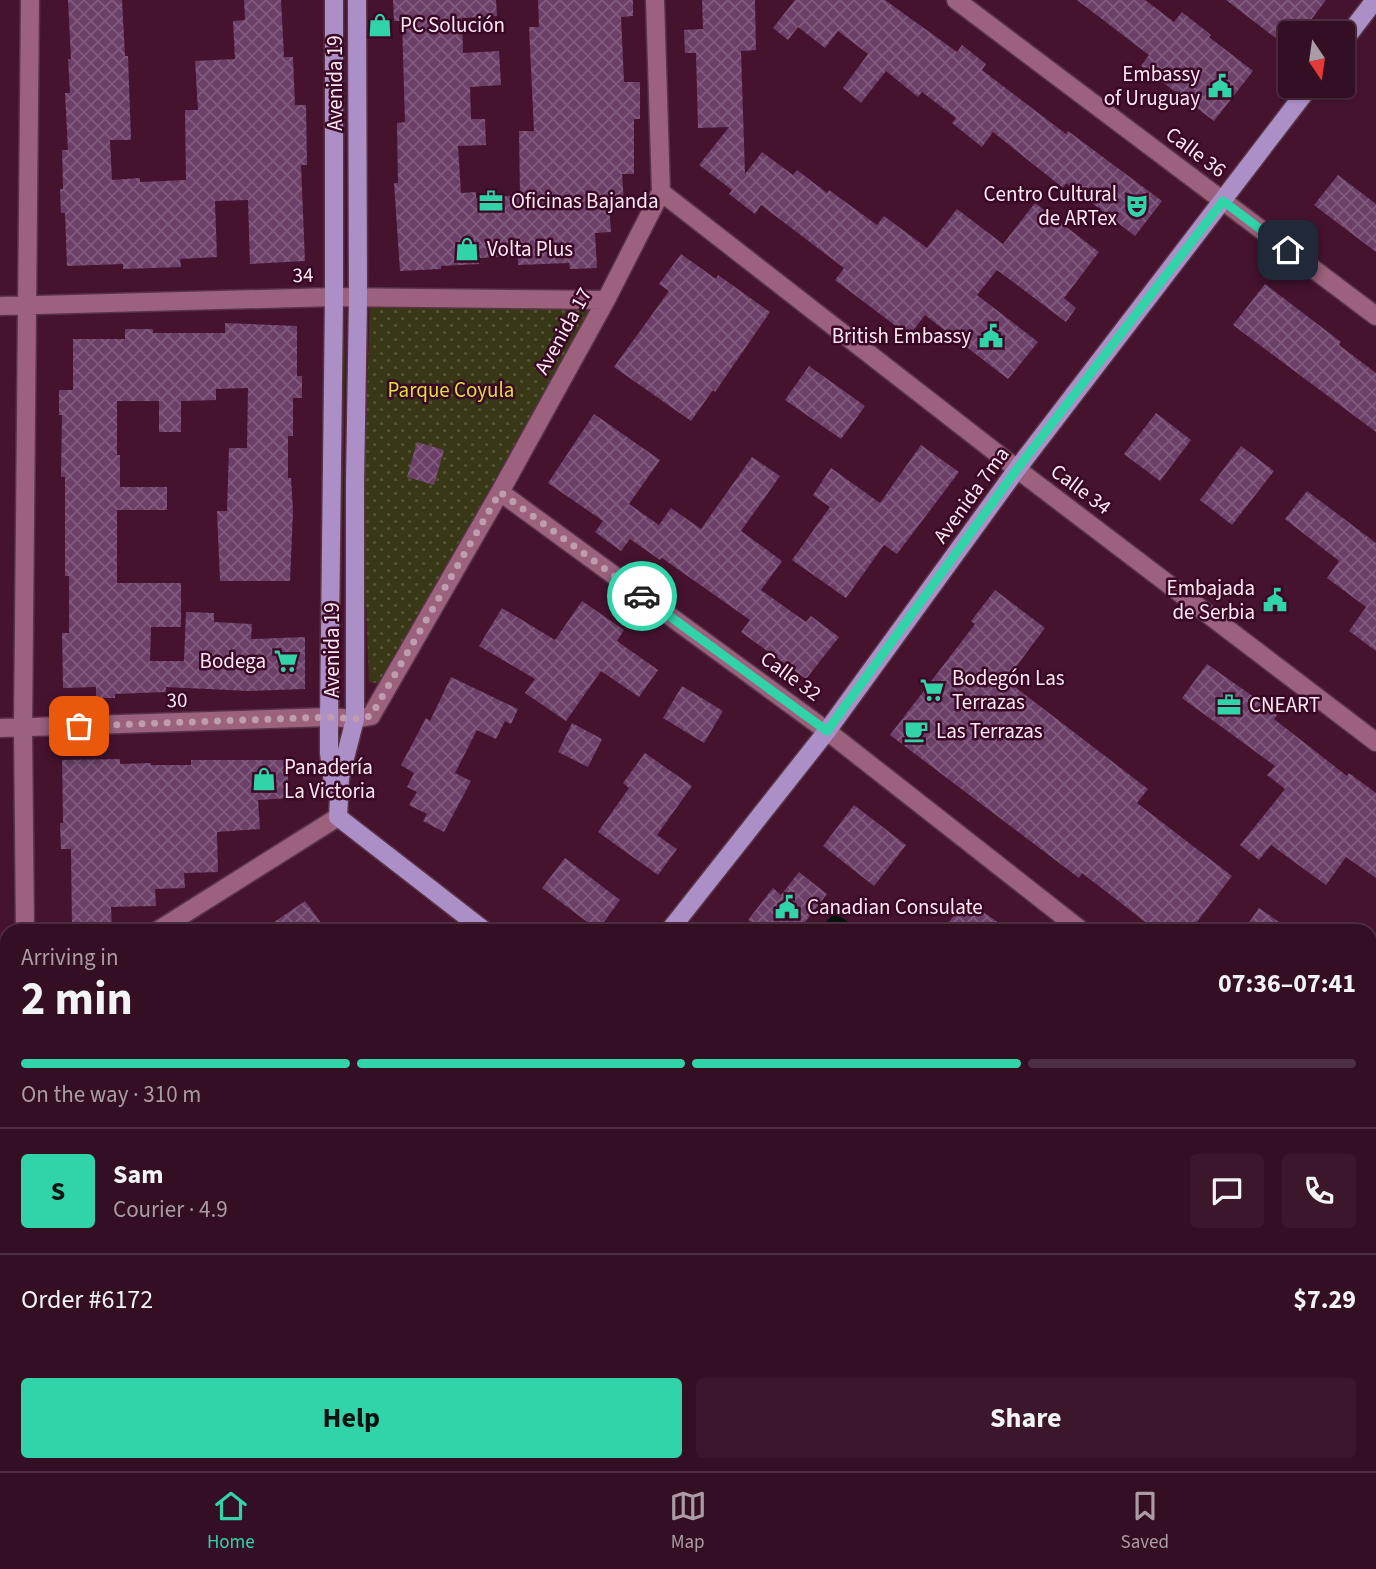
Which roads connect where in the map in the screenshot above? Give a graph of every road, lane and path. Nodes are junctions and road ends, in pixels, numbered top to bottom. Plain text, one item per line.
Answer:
1 (30, 0) edge
2 (334, 0) edge
3 (357, 0) edge
4 (655, 0) edge
5 (956, 0) edge
6 (1375, 0) edge
7 (1355, 26) edge
8 (1301, 98) edge
9 (661, 192) junction
10 (1223, 201) junction
11 (334, 297) junction
12 (358, 299) junction
13 (606, 300) junction
14 (0, 306) edge
15 (29, 306) junction
16 (1376, 316) edge
17 (1017, 469) junction
18 (500, 492) junction
19 (329, 717) junction
20 (355, 719) junction
21 (0, 728) edge
22 (23, 728) junction
23 (827, 731) junction
24 (1376, 742) edge
25 (338, 817) junction
26 (25, 924) edge
27 (168, 924) edge
28 (476, 924) edge
29 (675, 924) edge
30 (1073, 924) edge

1 - 15 street
2 - 11 main road, Avenida 19
3 - 12 main road, Avenida 19
4 - 9 street, Avenida 17
5 - 10 street, Calle 36
6 - 7 main road
8 - 10 main road, Avenida 7ma
9 - 13 street, Avenida 17
9 - 17 street, Calle 34
10 - 16 street, Calle 36
10 - 17 main road, Avenida 7ma
11 - 12 street, 34
11 - 15 street, 34
11 - 19 main road, Avenida 19
12 - 13 street, 34
12 - 20 main road, Avenida 19
13 - 18 street, Avenida 17
14 - 15 street, 34
15 - 22 street
17 - 23 main road, Avenida 7ma
17 - 24 street, Calle 34
18 - 20 street, Avenida 17
18 - 23 street, Calle 32
19 - 20 street, 30
19 - 22 street, 30
19 - 25 main road, Avenida 19
20 - 25 main road, Avenida 19
21 - 22 street, 30
22 - 26 street
23 - 29 main road, Avenida 7ma
23 - 30 street, Calle 32
25 - 27 street
25 - 28 main road

